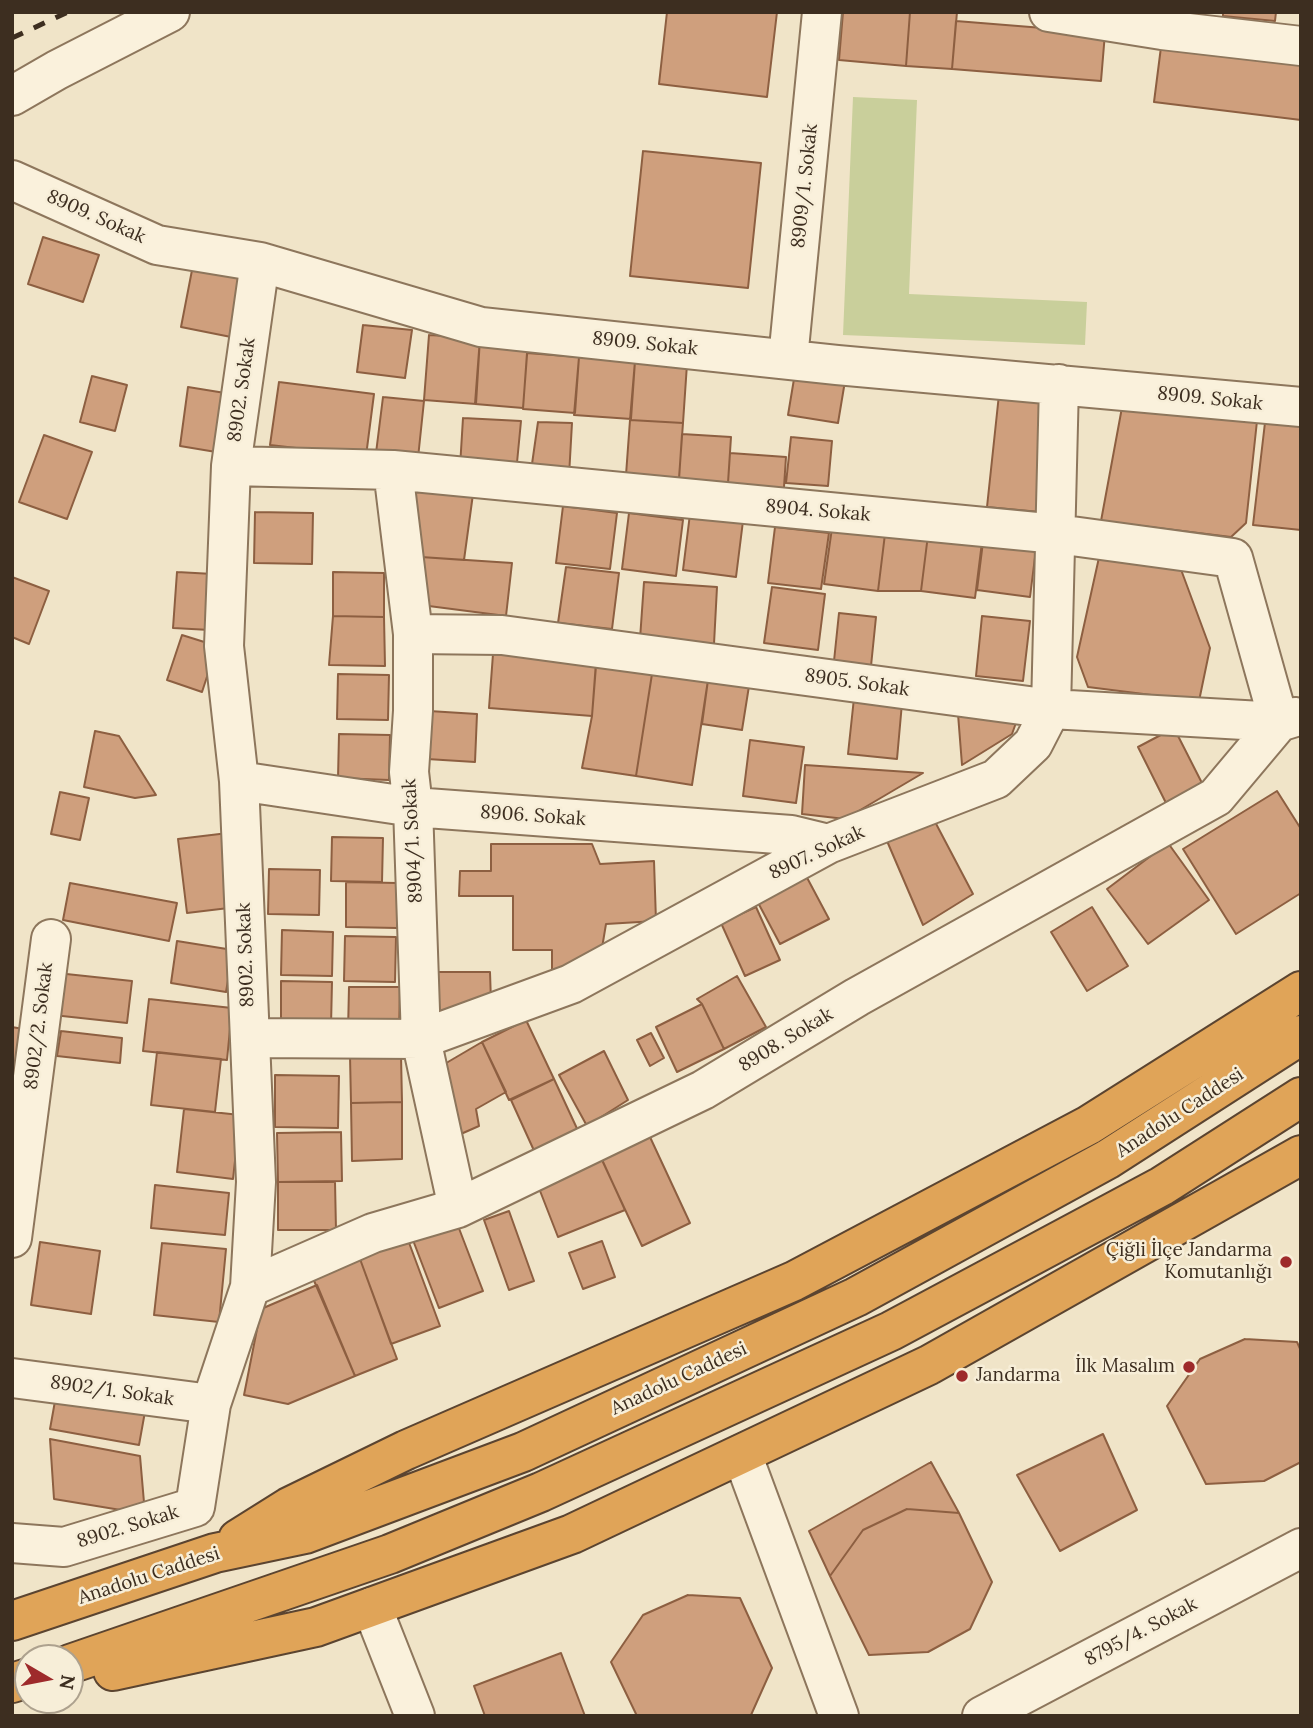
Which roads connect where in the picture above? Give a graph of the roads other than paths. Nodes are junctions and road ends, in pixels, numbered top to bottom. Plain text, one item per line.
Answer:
1 (170, 12) edge
2 (822, 12) edge
3 (1049, 12) edge
4 (1301, 46) edge
5 (12, 96) edge
6 (12, 180) edge
7 (260, 262) junction
8 (788, 359) junction
9 (1059, 384) junction
10 (1301, 407) edge
11 (231, 466) junction
12 (393, 470) junction
13 (1057, 534) junction
14 (413, 634) junction
15 (1051, 709) junction
16 (1290, 719) edge
17 (239, 781) junction
18 (413, 807) junction
19 (828, 844) junction
20 (51, 939) dead end
21 (1301, 991) edge
22 (1301, 1035) edge
23 (250, 1038) junction
24 (421, 1039) junction
25 (1301, 1097) edge
26 (1301, 1156) edge
27 (458, 1209) junction
28 (12, 1238) edge
29 (250, 1287) junction
30 (12, 1378) edge
31 (211, 1404) junction
32 (742, 1454) junction
33 (12, 1543) edge
34 (1301, 1548) edge
35 (215, 1553) junction
36 (372, 1607) junction
37 (12, 1620) edge
38 (84, 1659) edge
39 (84, 1677) edge
40 (415, 1716) edge
41 (839, 1716) edge
42 (982, 1716) edge

1 - 5 street
2 - 8 street, 8909/1. Sokak
3 - 4 street
6 - 7 street, 8909. Sokak
7 - 8 street, 8909. Sokak
7 - 11 street, 8902. Sokak
8 - 9 street, 8909. Sokak
9 - 10 street, 8909. Sokak
9 - 13 street, 8907. Sokak
11 - 12 street, 8904. Sokak
11 - 17 street, 8902. Sokak
12 - 13 street, 8904. Sokak
12 - 14 street, 8904/1. Sokak
13 - 15 street, 8907. Sokak
13 - 16 street, 8904. Sokak
14 - 15 street, 8905. Sokak
14 - 18 street, 8904/1. Sokak
15 - 16 street, 8905. Sokak
15 - 19 street, 8907. Sokak
16 - 27 street, 8908. Sokak
17 - 18 street, 8906. Sokak
17 - 23 street, 8902. Sokak
18 - 19 street, 8906. Sokak
18 - 24 street, 8904/1. Sokak
19 - 24 street, 8907. Sokak
20 - 28 street, 8902/2. Sokak
21 - 35 highway
22 - 35 highway, Anadolu Caddesi
23 - 24 street, 8907. Sokak
23 - 29 street, 8902. Sokak
24 - 27 street, 8904/1. Sokak
25 - 38 highway
26 - 32 highway
27 - 29 street, 8908. Sokak
29 - 31 street, 8902. Sokak
30 - 31 street, 8902/1. Sokak
31 - 33 street, 8902. Sokak
32 - 36 highway
32 - 41 street
34 - 42 street, 8795/4. Sokak
35 - 37 highway, Anadolu Caddesi
36 - 39 highway
36 - 40 street

